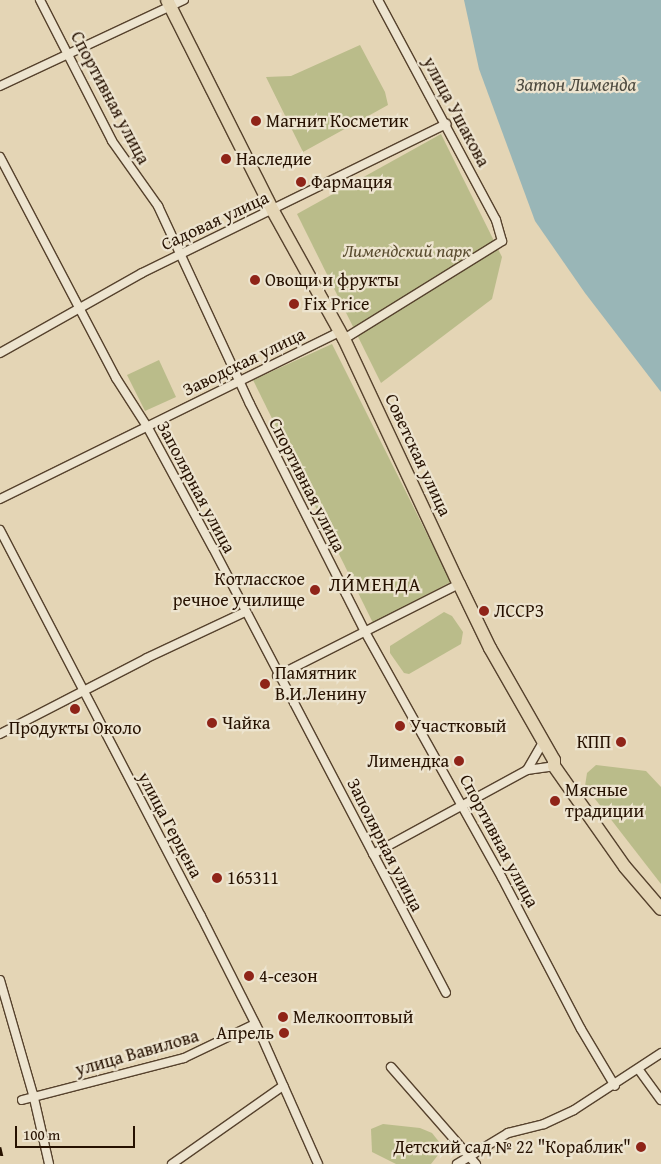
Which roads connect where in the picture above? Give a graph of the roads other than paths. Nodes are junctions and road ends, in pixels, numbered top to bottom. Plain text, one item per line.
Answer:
1 (40, 0) edge
2 (184, 0) edge
3 (378, 0) edge
4 (169, 3) edge
5 (69, 55) junction
6 (0, 86) edge
7 (446, 124) junction
8 (0, 156) edge
9 (273, 211) junction
10 (502, 241) joint
11 (179, 254) junction
12 (80, 306) junction
13 (342, 336) junction
14 (0, 353) edge
15 (239, 380) junction
16 (148, 428) junction
17 (0, 499) edge
18 (0, 530) edge
19 (459, 584) junction
20 (245, 612) junction
21 (364, 630) junction
22 (277, 676) junction
23 (83, 692) junction
24 (0, 734) edge
25 (543, 742) junction
26 (554, 766) junction
27 (527, 770) junction
28 (463, 807) junction
29 (373, 854) junction
30 (661, 909) edge
31 (0, 980) edge
32 (446, 993) dead end
33 (255, 1024) junction
34 (661, 1053) edge
35 (391, 1066) dead end
36 (639, 1070) junction
37 (283, 1086) junction
38 (615, 1086) junction
39 (34, 1097) junction
40 (22, 1100) dead end
41 (661, 1100) edge
42 (469, 1156) junction
43 (314, 1163) edge
44 (49, 1164) edge
45 (172, 1164) edge
46 (457, 1164) edge
47 (476, 1164) edge

1 - 5 street, Спортивная улица
2 - 4 street
3 - 7 street, улица Ушакова
4 - 5 street
4 - 9 main road, Советская улица
5 - 6 street
5 - 11 street, Спортивная улица
7 - 9 street, Садовая улица
7 - 10 street, улица Ушакова
8 - 12 street, Заполярная улица
9 - 11 street, Садовая улица
9 - 13 main road, Советская улица
10 - 13 street, Заводская улица
11 - 12 street, Садовая улица
11 - 15 street, Спортивная улица
12 - 14 street, Садовая улица
12 - 16 street, Заполярная улица
13 - 15 street, Заводская улица
13 - 19 main road, Советская улица
15 - 16 street, Заводская улица
15 - 21 street, Спортивная улица
16 - 17 street, Заводская улица
16 - 20 street, Заполярная улица
18 - 23 street, улица Герцена
19 - 21 street
19 - 25 main road, Советская улица
20 - 22 street, Заполярная улица
20 - 23 street
21 - 22 street
21 - 28 street, Спортивная улица
22 - 29 street, Заполярная улица
23 - 24 street
23 - 33 street, улица Герцена
25 - 26 main road, Советская улица
25 - 27 street
26 - 27 street
26 - 30 main road, Советская улица
27 - 28 street
28 - 29 street
28 - 38 street, Спортивная улица
29 - 32 street, Заполярная улица
31 - 39 street
33 - 37 street, улица Герцена
33 - 39 street, улица Вавилова
34 - 36 street
35 - 42 street
36 - 38 street
36 - 41 street
37 - 43 street, улица Герцена
37 - 45 street
38 - 42 street
39 - 40 street, улица Вавилова
39 - 44 street
42 - 46 street
42 - 47 street

